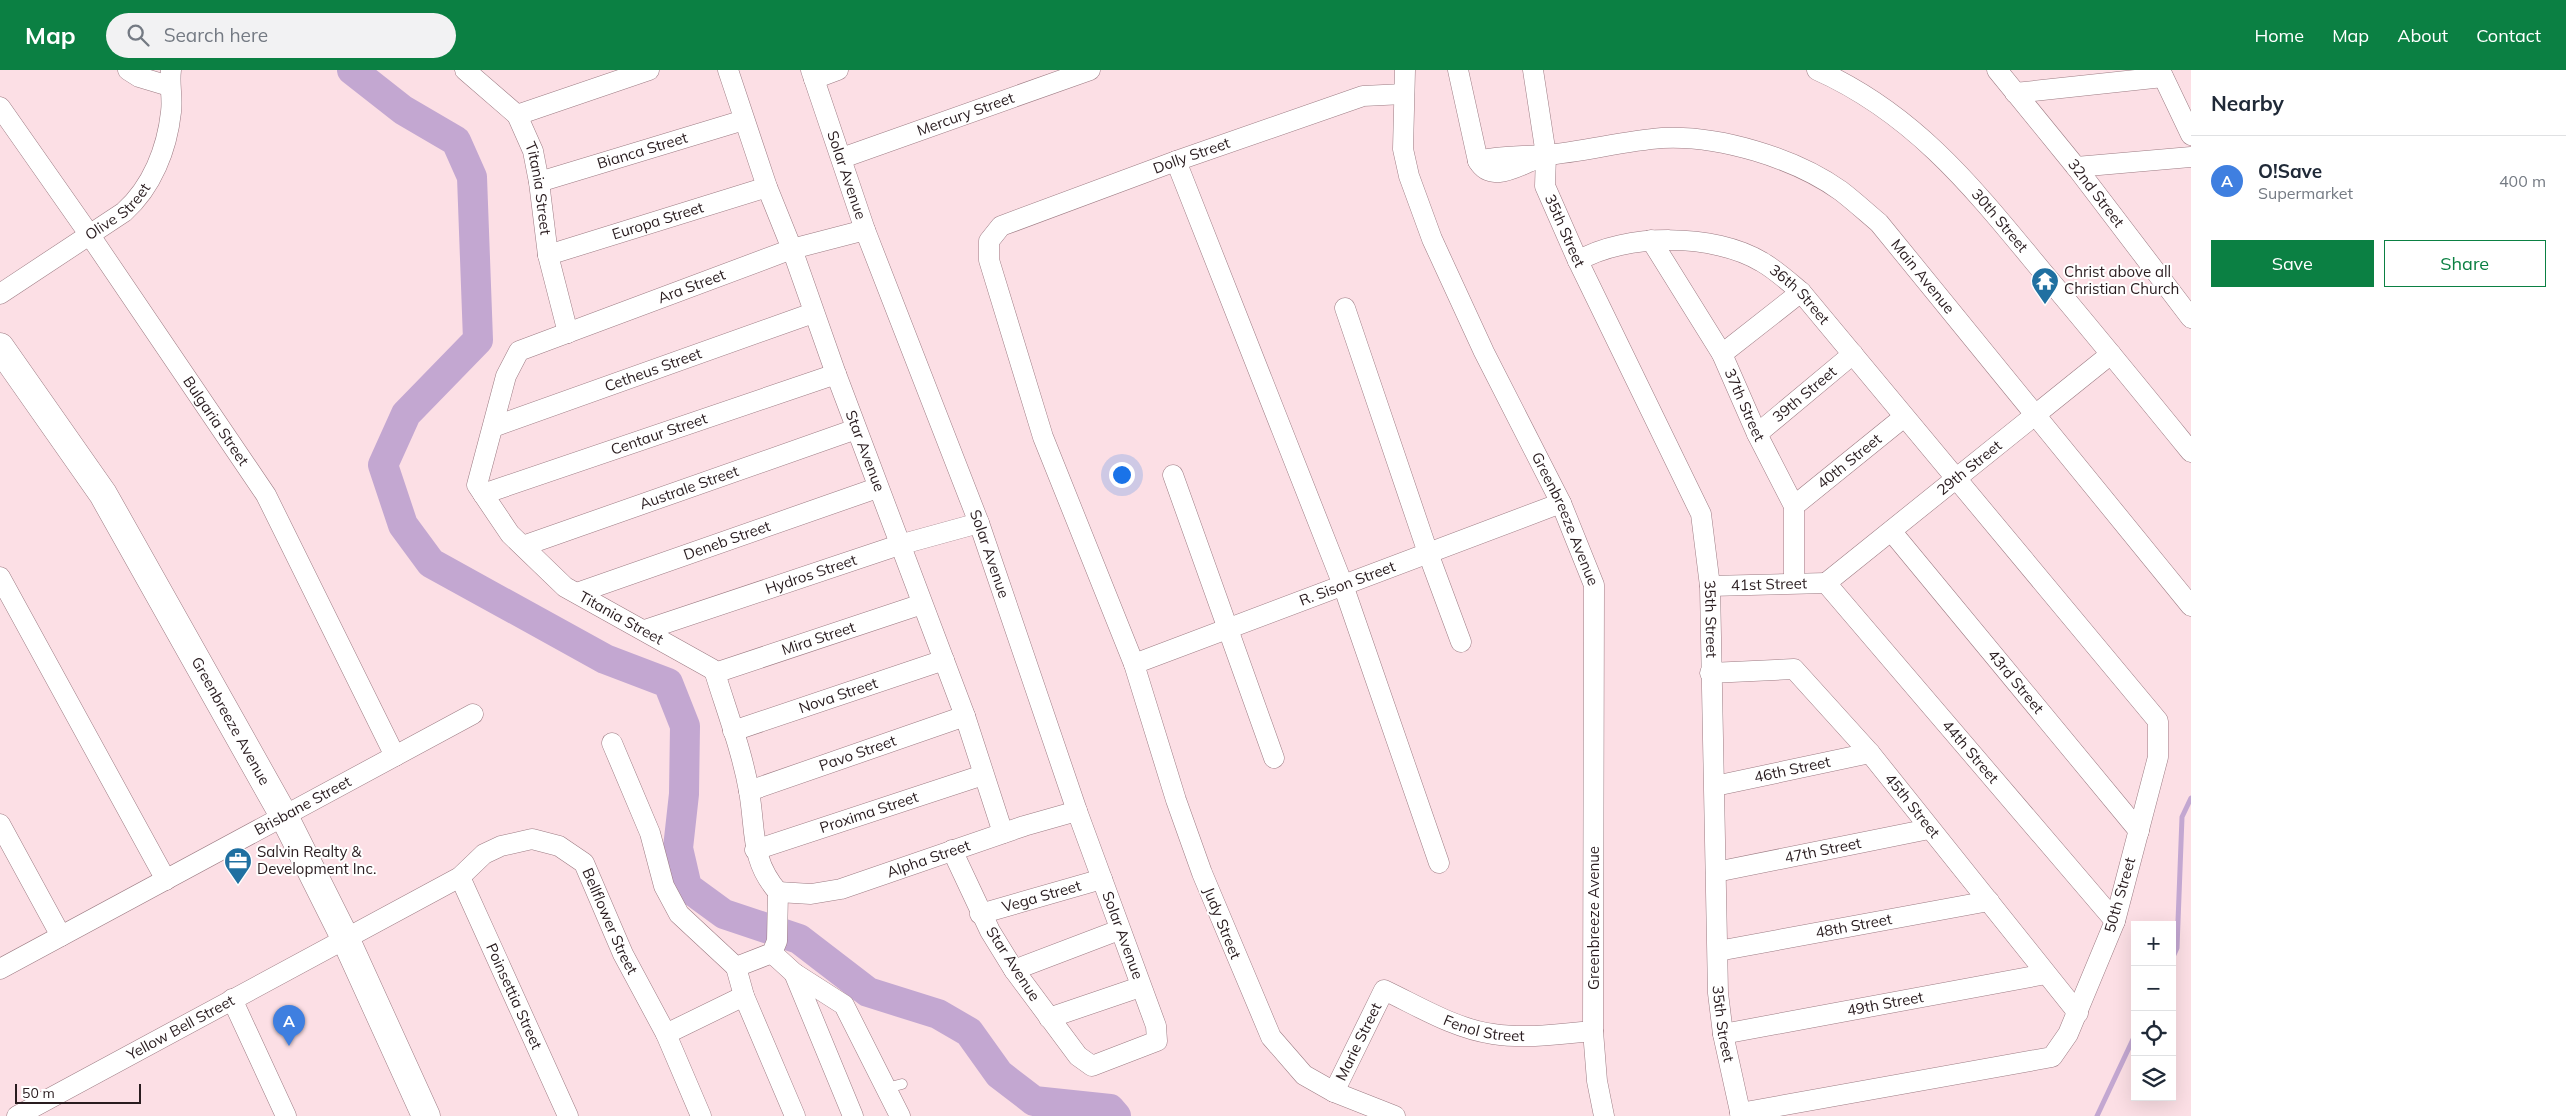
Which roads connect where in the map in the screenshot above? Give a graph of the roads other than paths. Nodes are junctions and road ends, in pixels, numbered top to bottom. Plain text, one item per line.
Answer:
1 (128, 70) edge
2 (465, 70) edge
3 (649, 70) edge
4 (728, 70) edge
5 (838, 70) edge
6 (1090, 70) edge
7 (1405, 70) edge
8 (1458, 70) edge
9 (1533, 70) edge
10 (1817, 70) edge
11 (1997, 70) edge
12 (2162, 73) edge
13 (813, 75) edge
14 (170, 78) edge
15 (2015, 93) junction
16 (1404, 94) junction
17 (0, 107) edge
18 (517, 115) junction
19 (744, 120) junction
20 (2191, 135) edge
21 (1546, 155) junction
22 (2191, 157) edge
23 (842, 158) junction
24 (1176, 161) junction
25 (2076, 167) junction
26 (539, 182) junction
27 (767, 187) junction
28 (865, 230) junction
29 (90, 234) junction
30 (1651, 240) junction
31 (989, 241) joint
32 (792, 248) junction
33 (548, 255) junction
34 (1578, 261) junction
35 (1801, 292) junction
36 (0, 294) edge
37 (1345, 308) dead end
38 (813, 312) junction
39 (2191, 318) edge
40 (568, 333) junction
41 (0, 346) edge
42 (1722, 354) junction
43 (1853, 354) junction
44 (2111, 354) junction
45 (836, 374) junction
46 (2036, 415) junction
47 (1904, 417) junction
48 (493, 427) junction
49 (856, 429) junction
50 (1757, 434) junction
51 (2191, 452) edge
52 (1173, 475) dead end
53 (1958, 478) junction
54 (877, 488) junction
55 (483, 494) junction
56 (1561, 504) junction
57 (1794, 506) junction
58 (979, 523) junction
59 (1892, 532) junction
60 (900, 545) junction
61 (523, 546) junction
62 (1428, 553) junction
63 (0, 577) edge
64 (1794, 583) junction
65 (1826, 583) junction
66 (1343, 585) junction
67 (1710, 586) junction
68 (577, 593) junction
69 (922, 604) junction
70 (2191, 606) edge
71 (645, 630) junction
72 (1229, 630) junction
73 (1461, 642) dead end
74 (944, 660) junction
75 (1134, 664) junction
76 (715, 673) junction
77 (1710, 673) junction
78 (473, 714) dead end
79 (966, 716) junction
80 (733, 732) junction
81 (612, 744) dead end
82 (1870, 753) junction
83 (395, 756) junction
84 (1274, 758) dead end
85 (983, 776) junction
86 (1715, 786) junction
87 (749, 791) junction
88 (1077, 812) junction
89 (284, 816) junction
90 (0, 824) edge
91 (1930, 829) junction
92 (2139, 831) junction
93 (1003, 833) junction
94 (755, 850) junction
95 (952, 850) junction
96 (1439, 863) dead end
97 (1716, 872) junction
98 (460, 877) junction
99 (166, 880) junction
100 (1102, 880) junction
101 (779, 896) junction
102 (1989, 901) junction
103 (980, 914) junction
104 (2115, 921) junction
105 (1119, 930) junction
106 (61, 936) junction
107 (346, 940) junction
108 (774, 947) junction
109 (1718, 951) junction
110 (736, 967) junction
111 (0, 969) edge
112 (1014, 970) junction
113 (794, 973) junction
114 (2046, 974) junction
115 (1140, 987) junction
116 (1384, 990) joint
117 (744, 996) junction
118 (232, 999) junction
119 (2078, 1014) junction
120 (1049, 1018) junction
121 (1593, 1031) junction
122 (666, 1034) junction
123 (1723, 1034) junction
124 (1092, 1066) joint
125 (1334, 1092) junction
126 (1741, 1114) edge
127 (17, 1116) edge
128 (286, 1116) edge
129 (426, 1116) edge
130 (568, 1116) edge
131 (701, 1116) edge
132 (795, 1116) edge
133 (853, 1116) edge
134 (900, 1116) edge
135 (1395, 1116) edge
136 (1604, 1116) edge

1 - 14 street
2 - 18 street, Titania Street
3 - 18 street
4 - 19 street, Star Avenue
5 - 13 street
6 - 23 street, Mercury Street
7 - 16 street, Greenbreeze Avenue
8 - 21 street, Main Avenue
9 - 21 street, 35th Street
10 - 44 street, 30th Street
11 - 15 street, 32nd Street
12 - 15 street
12 - 20 street
13 - 23 street, Solar Avenue
14 - 29 street, Olive Street
15 - 25 street, 32nd Street
16 - 24 street, Dolly Street
16 - 56 street, Greenbreeze Avenue
17 - 29 street, Bulgaria Street
18 - 26 street, Titania Street
19 - 26 street, Bianca Street
19 - 27 street, Star Avenue
21 - 34 street, 35th Street
21 - 46 street, Main Avenue
22 - 25 street
23 - 28 street, Solar Avenue
24 - 31 street, Dolly Street
24 - 66 street
25 - 39 street, 32nd Street
26 - 33 street, Titania Street
27 - 32 street, Star Avenue
27 - 33 street, Europa Street
28 - 32 street, Ara Street
28 - 58 street, Solar Avenue
29 - 36 street, Olive Street
29 - 83 street, Bulgaria Street
30 - 34 street, 36th Street
30 - 35 street, 36th Street
30 - 42 street, 37th Street
31 - 75 street, Judy Street
32 - 38 street, Star Avenue
32 - 40 street, Ara Street
33 - 40 street, Titania Street
34 - 67 street, 35th Street
35 - 42 street
35 - 43 street, 36th Street
37 - 62 street
38 - 45 street, Star Avenue
38 - 48 street, Cetheus Street
40 - 48 street, Ara Street
41 - 89 street, Greenbreeze Avenue
42 - 50 street, 37th Street
43 - 47 street, 36th Street
43 - 50 street, 39th Street
44 - 46 street, 29th Street
44 - 51 street, 30th Street
45 - 49 street, Star Avenue
45 - 55 street, Centaur Street
46 - 53 street, 29th Street
46 - 70 street, Main Avenue
47 - 53 street, 36th Street
47 - 57 street, 40th Street
48 - 55 street
49 - 54 street, Star Avenue
49 - 61 street, Australe Street
50 - 57 street, 37th Street
52 - 72 street
53 - 59 street, 29th Street
53 - 92 street, 50th Street
54 - 60 street, Star Avenue
54 - 68 street, Deneb Street
55 - 61 street, Titania Street
56 - 62 street, R. Sison Street
56 - 121 street, Greenbreeze Avenue
57 - 64 street, 37th Street
58 - 60 street, Hydros Street
58 - 88 street, Solar Avenue
59 - 65 street, 29th Street
59 - 92 street, 43rd Street
60 - 69 street, Star Avenue
60 - 71 street, Hydros Street
61 - 68 street, Titania Street
62 - 66 street, R. Sison Street
62 - 73 street
63 - 99 street
64 - 65 street, 41st Street
64 - 67 street, 41st Street
65 - 104 street, 44th Street
66 - 72 street, R. Sison Street
66 - 96 street
67 - 77 street, 35th Street
68 - 71 street, Titania Street
69 - 74 street, Star Avenue
69 - 76 street, Mira Street
71 - 76 street, Titania Street
72 - 75 street, R. Sison Street
72 - 84 street
74 - 79 street, Star Avenue
74 - 80 street, Nova Street
75 - 125 street, Judy Street
76 - 80 street
77 - 82 street, 45th Street
77 - 86 street, 35th Street
78 - 83 street, Brisbane Street
79 - 85 street, Star Avenue
79 - 87 street, Pavo Street
80 - 87 street
81 - 110 street
82 - 86 street, 46th Street
82 - 91 street, 45th Street
83 - 89 street, Brisbane Street
85 - 93 street, Star Avenue
85 - 94 street, Proxima Street
86 - 97 street, 35th Street
87 - 94 street
88 - 93 street, Alpha Street
88 - 100 street, Solar Avenue
89 - 99 street, Brisbane Street
89 - 107 street, Greenbreeze Avenue
90 - 106 street
91 - 97 street, 47th Street
91 - 102 street, 45th Street
92 - 104 street, 50th Street
93 - 95 street, Alpha Street
94 - 101 street
95 - 101 street, Alpha Street
95 - 103 street, Star Avenue
97 - 109 street, 35th Street
98 - 107 street, Bellflower Street
98 - 122 street, Bellflower Street
98 - 130 street, Poinsettia Street
99 - 106 street, Brisbane Street
100 - 103 street, Vega Street
100 - 105 street, Solar Avenue
101 - 108 street
102 - 109 street, 48th Street
102 - 114 street, 45th Street
103 - 112 street, Star Avenue
104 - 119 street, 50th Street
105 - 112 street
105 - 115 street, Solar Avenue
106 - 111 street, Brisbane Street
107 - 118 street, Yellow Bell Street
107 - 129 street, Greenbreeze Avenue
108 - 110 street
108 - 113 street
109 - 123 street, 35th Street
110 - 117 street
112 - 120 street, Star Avenue
113 - 133 street
113 - 134 street
114 - 119 street, 45th Street
114 - 123 street, 49th Street
115 - 120 street
115 - 124 street, Solar Avenue
116 - 121 street, Fenol Street
116 - 125 street, Marie Street
117 - 122 street
117 - 132 street
118 - 127 street, Yellow Bell Street
118 - 128 street
119 - 126 street, 50th Street
120 - 124 street, Star Avenue
121 - 136 street, Greenbreeze Avenue
122 - 131 street, Bellflower Street
123 - 126 street, 35th Street
125 - 135 street, Judy Street

